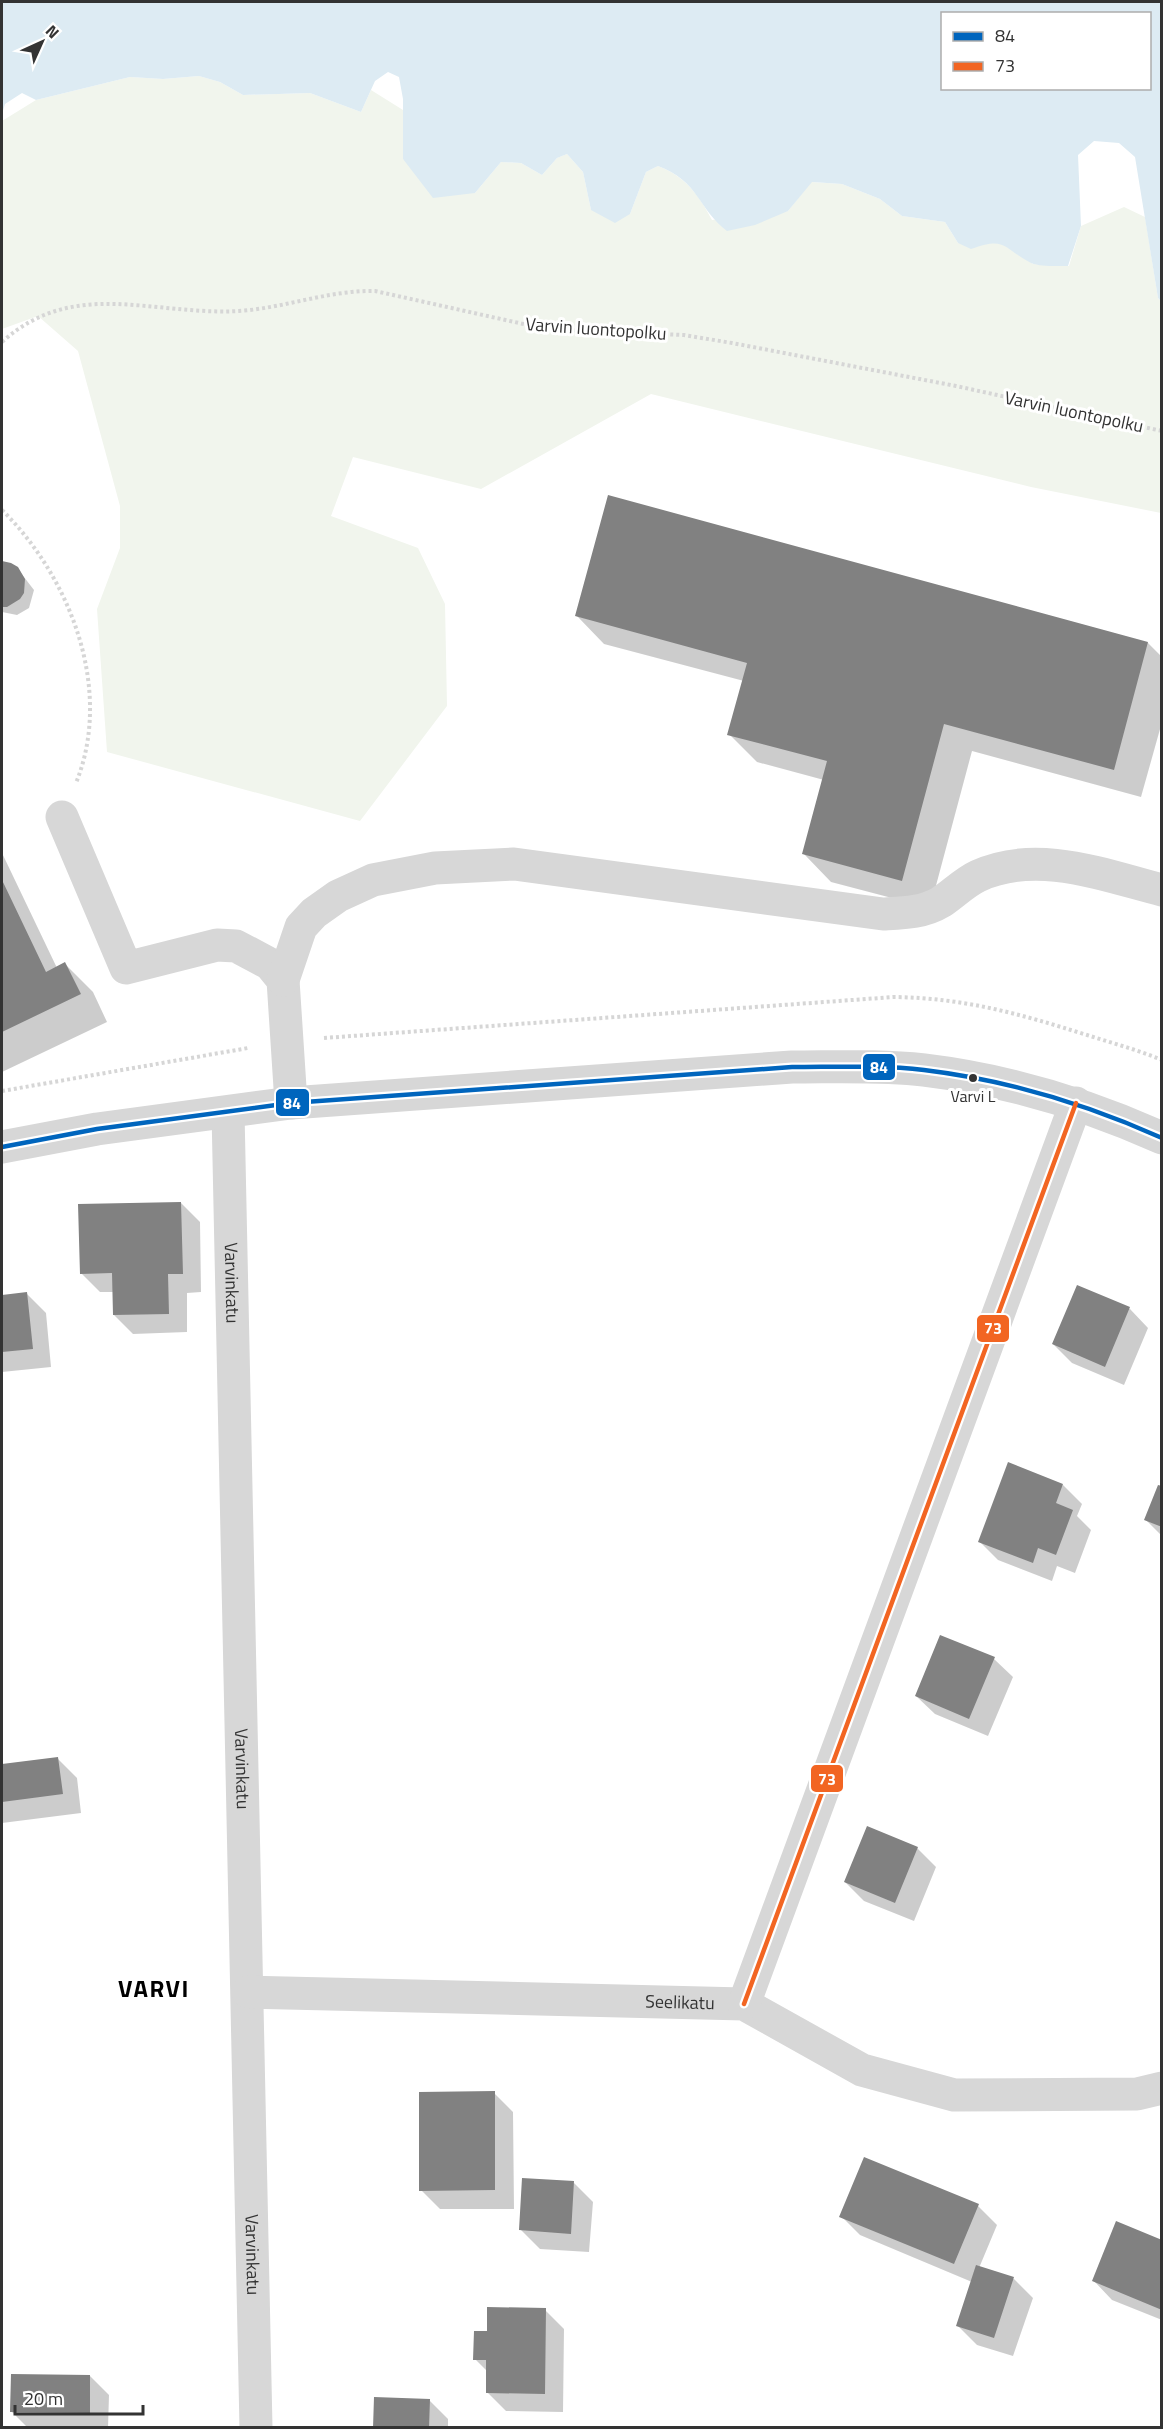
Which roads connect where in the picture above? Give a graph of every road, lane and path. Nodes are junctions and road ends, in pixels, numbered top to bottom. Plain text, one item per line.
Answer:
1 (2, 342) edge
2 (1161, 431) edge
3 (2, 510) edge
4 (62, 817) joint
5 (1161, 890) edge
6 (283, 980) junction
7 (288, 1040) junction
8 (1161, 1060) edge
9 (2, 1091) edge
10 (291, 1103) junction
11 (1076, 1103) junction
12 (228, 1112) junction
13 (1161, 1138) edge
14 (2, 1147) edge
15 (248, 1992) junction
16 (744, 2004) junction
17 (1161, 2088) edge
18 (256, 2427) edge

1 - 2 path, Varvin luontopolku
3 - 4 path
4 - 6 street
5 - 6 street
6 - 7 street
7 - 8 path
7 - 9 path
7 - 10 street
10 - 11 street
10 - 12 street
11 - 13 street
11 - 16 street
12 - 14 street
12 - 15 street, Varvinkatu
15 - 16 street, Seelikatu
15 - 18 street, Varvinkatu
16 - 17 street, Seelikatu

